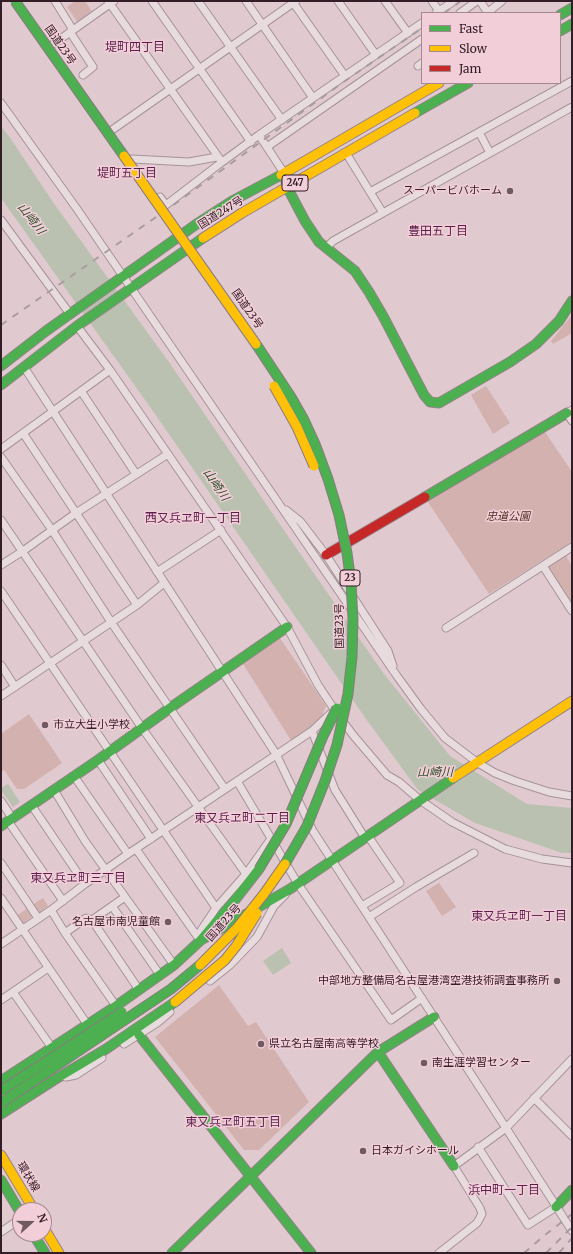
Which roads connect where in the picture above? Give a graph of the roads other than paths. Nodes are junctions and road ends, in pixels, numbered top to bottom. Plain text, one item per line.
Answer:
1 (4, 1) edge
2 (14, 1) edge
3 (22, 1) edge
4 (55, 1) edge
5 (152, 1) edge
6 (198, 1) edge
7 (246, 1) edge
8 (338, 1) edge
9 (385, 1) edge
10 (432, 1) edge
11 (454, 1) edge
12 (479, 1) edge
13 (502, 1) edge
14 (569, 1) edge
15 (110, 2) edge
16 (294, 2) edge
17 (572, 7) edge
18 (438, 12) edge
19 (462, 12) edge
20 (486, 12) edge
21 (488, 12) edge
22 (561, 13) edge
23 (421, 24) edge
24 (572, 24) edge
25 (262, 25) junction
26 (561, 30) edge
27 (72, 31) junction
28 (408, 33) junction
29 (421, 40) edge
30 (52, 45) junction
31 (231, 47) junction
32 (376, 55) junction
33 (200, 69) junction
34 (83, 75) dead end
35 (345, 76) junction
36 (572, 81) edge
37 (437, 84) edge
38 (466, 84) edge
39 (170, 90) junction
40 (313, 98) junction
41 (1, 103) edge
42 (572, 107) edge
43 (282, 120) junction
44 (112, 130) junction
45 (479, 132) junction
46 (259, 135) junction
47 (251, 142) junction
48 (267, 147) junction
49 (346, 153) junction
50 (490, 153) junction
51 (132, 159) junction
52 (220, 160) junction
53 (284, 173) junction
54 (287, 187) junction
55 (370, 192) junction
56 (382, 213) junction
57 (1, 220) edge
58 (326, 248) junction
59 (120, 279) junction
60 (129, 290) junction
61 (572, 301) edge
62 (71, 313) junction
63 (79, 325) junction
64 (1, 366) edge
65 (24, 367) junction
66 (110, 370) junction
67 (1, 385) edge
68 (81, 391) junction
69 (52, 412) junction
70 (570, 415) edge
71 (23, 433) junction
72 (1, 449) edge
73 (168, 454) junction
74 (1, 457) edge
75 (136, 474) junction
76 (106, 494) junction
77 (280, 504) junction
78 (328, 509) dead end
79 (76, 513) junction
80 (1, 520) edge
81 (332, 523) dead end
82 (52, 530) junction
83 (221, 530) junction
84 (572, 547) edge
85 (23, 551) junction
86 (326, 555) junction
87 (1, 565) edge
88 (543, 566) junction
89 (157, 572) junction
90 (164, 583) junction
91 (1, 591) edge
92 (137, 604) junction
93 (572, 611) edge
94 (111, 622) junction
95 (287, 627) junction
96 (446, 628) dead end
97 (83, 641) junction
98 (50, 663) junction
99 (1, 665) edge
100 (223, 672) junction
101 (397, 676) junction
102 (15, 687) junction
103 (1, 696) edge
104 (572, 701) edge
105 (170, 708) junction
106 (336, 709) junction
107 (142, 728) junction
108 (312, 731) junction
109 (110, 752) junction
110 (276, 754) junction
111 (98, 760) junction
112 (476, 763) junction
113 (74, 776) junction
114 (237, 781) junction
115 (225, 789) junction
116 (54, 790) junction
117 (572, 796) edge
118 (422, 800) junction
119 (1, 801) edge
120 (32, 806) junction
121 (198, 808) junction
122 (7, 822) edge
123 (163, 830) junction
124 (367, 837) junction
125 (271, 838) junction
126 (151, 839) junction
127 (136, 849) junction
128 (474, 853) dead end
129 (128, 854) junction
130 (332, 860) junction
131 (1, 863) edge
132 (572, 863) edge
133 (106, 870) junction
134 (246, 874) junction
135 (85, 884) junction
136 (294, 886) junction
137 (264, 894) junction
138 (125, 897) junction
139 (1, 898) edge
140 (63, 901) junction
141 (112, 906) junction
142 (362, 906) junction
143 (216, 908) junction
144 (51, 910) junction
145 (369, 917) junction
146 (38, 918) junction
147 (92, 920) junction
148 (22, 930) junction
149 (66, 933) junction
150 (199, 939) junction
151 (1, 944) edge
152 (174, 965) junction
153 (48, 968) junction
154 (160, 975) junction
155 (139, 990) junction
156 (13, 992) junction
157 (422, 998) junction
158 (1, 1000) edge
159 (116, 1006) junction
160 (434, 1017) junction
161 (87, 1024) junction
162 (139, 1035) junction
163 (52, 1048) junction
164 (378, 1052) junction
165 (572, 1059) edge
166 (54, 1080) junction
167 (1, 1081) edge
168 (1, 1091) edge
169 (534, 1098) junction
170 (1, 1103) edge
171 (1, 1114) edge
172 (506, 1128) junction
173 (572, 1136) edge
174 (478, 1147) junction
175 (1, 1155) edge
176 (454, 1166) junction
177 (250, 1176) junction
178 (1, 1180) edge
179 (572, 1190) edge
180 (14, 1202) edge
181 (29, 1202) edge
182 (556, 1207) junction
183 (12, 1224) edge
184 (572, 1231) edge
185 (1, 1232) edge
186 (52, 1241) edge
187 (38, 1242) edge
188 (45, 1253) edge
189 (59, 1253) edge
190 (172, 1253) edge
191 (311, 1253) edge
192 (439, 1253) edge

1 - 78 main road, 国道23号, bridge
2 - 137 main road, 国道23号 / 23, bridge
3 - 30 street
4 - 27 street
5 - 33 street
6 - 31 street
7 - 25 street
8 - 32 street
9 - 28 street
10 - 18 street
11 - 18 street
12 - 19 street
12 - 20 street
13 - 21 street
14 - 17 main road
15 - 27 street
15 - 39 street
16 - 25 street
16 - 35 street
17 - 22 main road
23 - 28 street
24 - 26 main road
25 - 31 street
25 - 40 street
27 - 30 street
27 - 34 street
28 - 32 street
29 - 48 street
30 - 44 street
31 - 33 street
31 - 43 street
32 - 35 street
33 - 39 street
33 - 47 street
35 - 40 street
36 - 45 street
37 - 53 main road, 国道247号 / 247
38 - 49 main road, 国道247号 / 247
39 - 44 street
39 - 52 street
40 - 43 street
41 - 59 street
42 - 50 street
43 - 46 street
44 - 51 street
45 - 50 street
45 - 55 street
46 - 47 street
46 - 48 street
47 - 52 street
48 - 53 street
49 - 54 main road, 国道247号 / 247
49 - 55 street
50 - 56 street
51 - 52 street
51 - 52 street
53 - 54 main road
53 - 59 main road, 国道247号 / 247
54 - 58 main road
54 - 60 main road, 国道247号 / 247
55 - 56 street
56 - 58 street
57 - 62 street
58 - 61 main road
59 - 60 street
59 - 62 main road, 国道247号 / 247
60 - 63 main road, 国道247号 / 247
60 - 77 street
62 - 64 main road, 国道247号 / 247
63 - 65 main road, 国道247号 / 247
63 - 66 street
65 - 67 main road, 国道247号 / 247
65 - 69 street
66 - 68 street
66 - 73 street
68 - 69 street
68 - 75 street
69 - 71 street
69 - 76 street
70 - 86 main road
71 - 72 street
71 - 79 street
73 - 75 street
73 - 83 street
74 - 82 street
75 - 76 street
76 - 79 street
76 - 89 street
77 - 86 street
77 - 101 street
79 - 82 street
79 - 92 street
80 - 85 street
81 - 106 main road, 国道23号 / 23
82 - 85 street
82 - 94 street
83 - 89 street
83 - 95 street
84 - 88 street
85 - 87 street
85 - 97 street
86 - 101 street
88 - 93 street
88 - 96 street
89 - 90 street
90 - 92 street
90 - 100 street
91 - 98 street
92 - 94 street
94 - 97 street
94 - 105 street
95 - 100 main road
95 - 106 street
97 - 98 street
97 - 107 street
98 - 102 street
98 - 109 street
99 - 102 street
100 - 105 main road
100 - 110 street
101 - 112 street
102 - 103 street
104 - 112 main road
105 - 107 main road
105 - 115 street
106 - 108 street
106 - 118 street
106 - 150 main road, bridge
106 - 168 main road, 国道23号 / 23, bridge
107 - 109 main road
107 - 121 street
108 - 110 street
108 - 124 street
109 - 111 main road
109 - 123 street
110 - 114 street
110 - 130 street
111 - 113 main road
111 - 126 street
112 - 117 street
112 - 118 main road
113 - 116 main road
113 - 129 street
114 - 115 street
114 - 125 street
115 - 121 street
116 - 120 main road
116 - 133 street
118 - 124 main road
118 - 132 street
119 - 122 street
120 - 122 main road
120 - 135 street
121 - 123 street
121 - 134 street
122 - 140 street
123 - 126 street
123 - 143 street
124 - 130 main road
124 - 142 street
125 - 134 street
125 - 136 street
126 - 127 street
127 - 129 street
127 - 150 street
128 - 145 street
129 - 133 street
130 - 136 main road
130 - 142 street
131 - 146 street
133 - 135 street
133 - 138 street
134 - 143 street
135 - 140 street
136 - 150 main road
136 - 157 street
136 - 162 street
137 - 166 main road, bridge
137 - 170 main road, 国道23号 / 23, bridge
138 - 141 street
138 - 152 street
139 - 148 street
140 - 144 street
141 - 147 street
141 - 154 street
142 - 145 street
143 - 150 street
144 - 146 street
144 - 149 street
145 - 157 street
146 - 148 street
147 - 149 street
147 - 155 street
148 - 151 street
148 - 153 street
149 - 159 street
150 - 152 main road
152 - 154 main road
153 - 156 street
153 - 161 street
154 - 155 main road
155 - 159 main road
156 - 158 street
156 - 163 street
157 - 160 street
159 - 161 main road
160 - 164 main road
160 - 172 street
161 - 163 main road
162 - 166 street
162 - 177 main road
163 - 167 main road
164 - 176 main road
164 - 177 main road
165 - 169 street
166 - 171 main road
169 - 172 street
169 - 173 street
172 - 174 street
172 - 182 street
174 - 176 street
174 - 182 street
175 - 181 main road, 環状線
176 - 192 street
177 - 190 main road
177 - 191 main road
178 - 180 main road
179 - 182 main road
182 - 184 street
183 - 185 street
186 - 189 main road
187 - 188 main road

